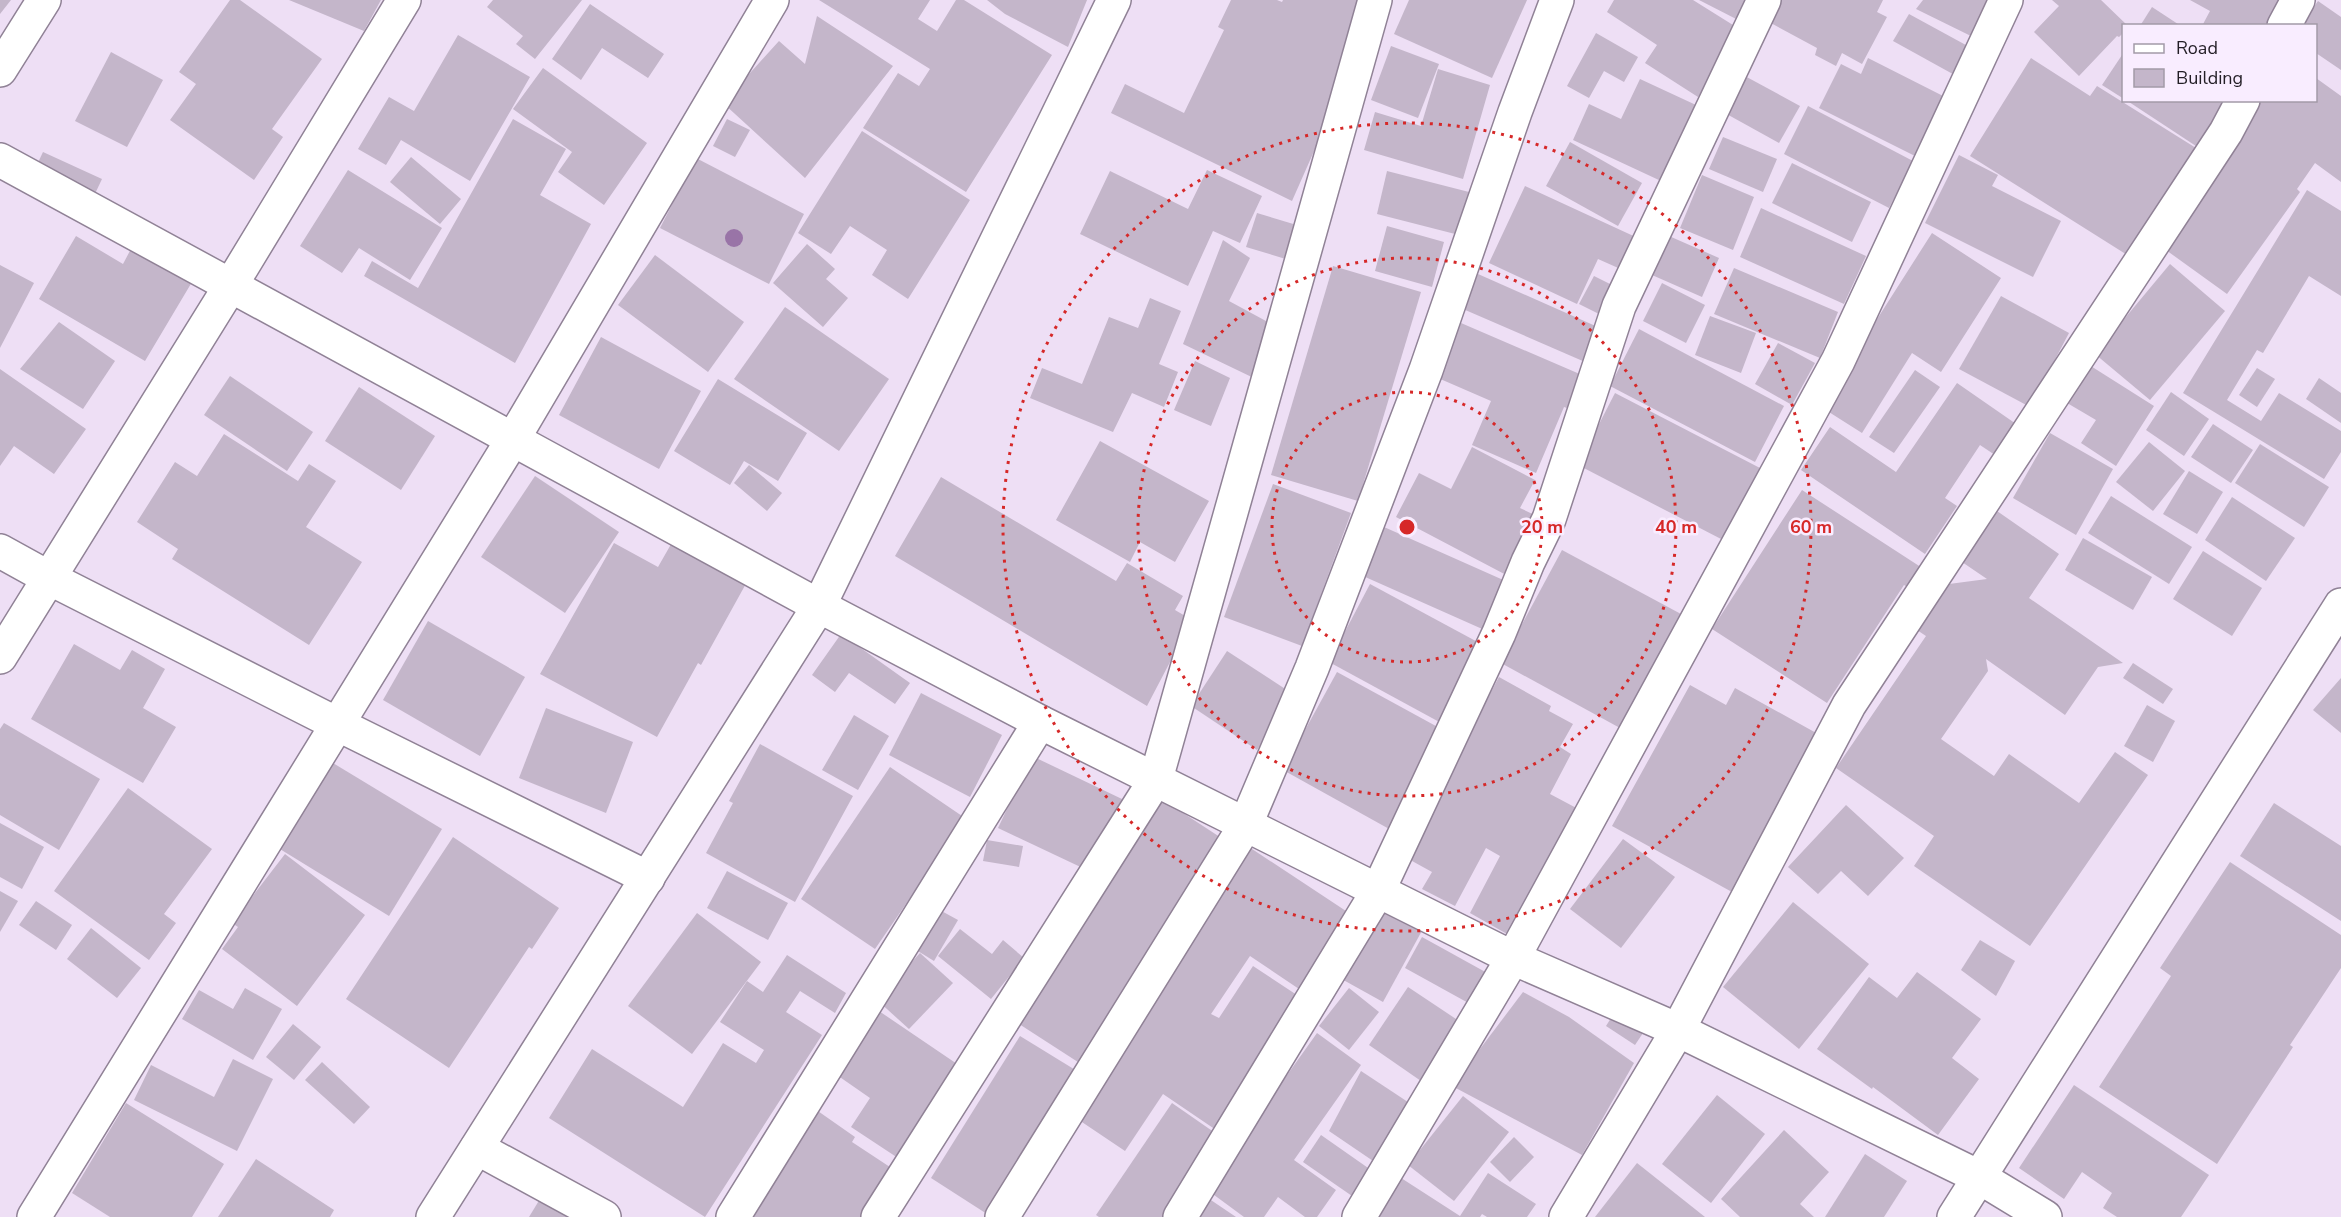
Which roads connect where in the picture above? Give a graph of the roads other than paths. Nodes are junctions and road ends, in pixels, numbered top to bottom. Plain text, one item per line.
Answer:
1 (44, 0) edge
2 (404, 0) edge
3 (772, 0) edge
4 (1114, 0) edge
5 (1375, 0) edge
6 (1557, 0) edge
7 (1764, 0) edge
8 (2006, 0) edge
9 (2298, 0) edge
10 (2285, 24) edge
11 (0, 70) edge
12 (2242, 102) edge
13 (0, 160) edge
14 (231, 285) junction
15 (513, 439) junction
16 (0, 551) edge
17 (49, 578) junction
18 (2341, 605) edge
19 (819, 606) junction
20 (0, 657) edge
21 (1040, 722) junction
22 (337, 724) junction
23 (1156, 779) junction
24 (1245, 826) junction
25 (648, 878) junction
26 (1378, 891) junction
27 (1513, 958) junction
28 (1678, 1030) junction
29 (477, 1148) junction
30 (1979, 1177) junction
31 (34, 1217) edge
32 (433, 1217) edge
33 (604, 1217) edge
34 (733, 1217) edge
35 (878, 1217) edge
36 (1002, 1217) edge
37 (1180, 1217) edge
38 (1359, 1217) edge
39 (1566, 1217) edge
40 (1954, 1217) edge
41 (2045, 1217) edge

1 - 11 street
2 - 14 street
3 - 15 street
4 - 19 street
5 - 23 street
6 - 24 street
7 - 26 street
8 - 27 street
9 - 10 street
12 - 28 street
13 - 14 street
14 - 15 street
14 - 17 street
15 - 19 street
15 - 22 street
16 - 17 street
17 - 20 street
17 - 22 street
18 - 30 street
19 - 21 street
19 - 25 street
21 - 23 street
21 - 34 street
22 - 25 street
22 - 31 street
23 - 24 street
23 - 35 street
24 - 26 street
24 - 36 street
25 - 29 street
26 - 27 street
26 - 37 street
27 - 28 street
27 - 38 street
28 - 30 street
28 - 39 street
29 - 32 street
29 - 33 street
30 - 40 street
30 - 41 street

